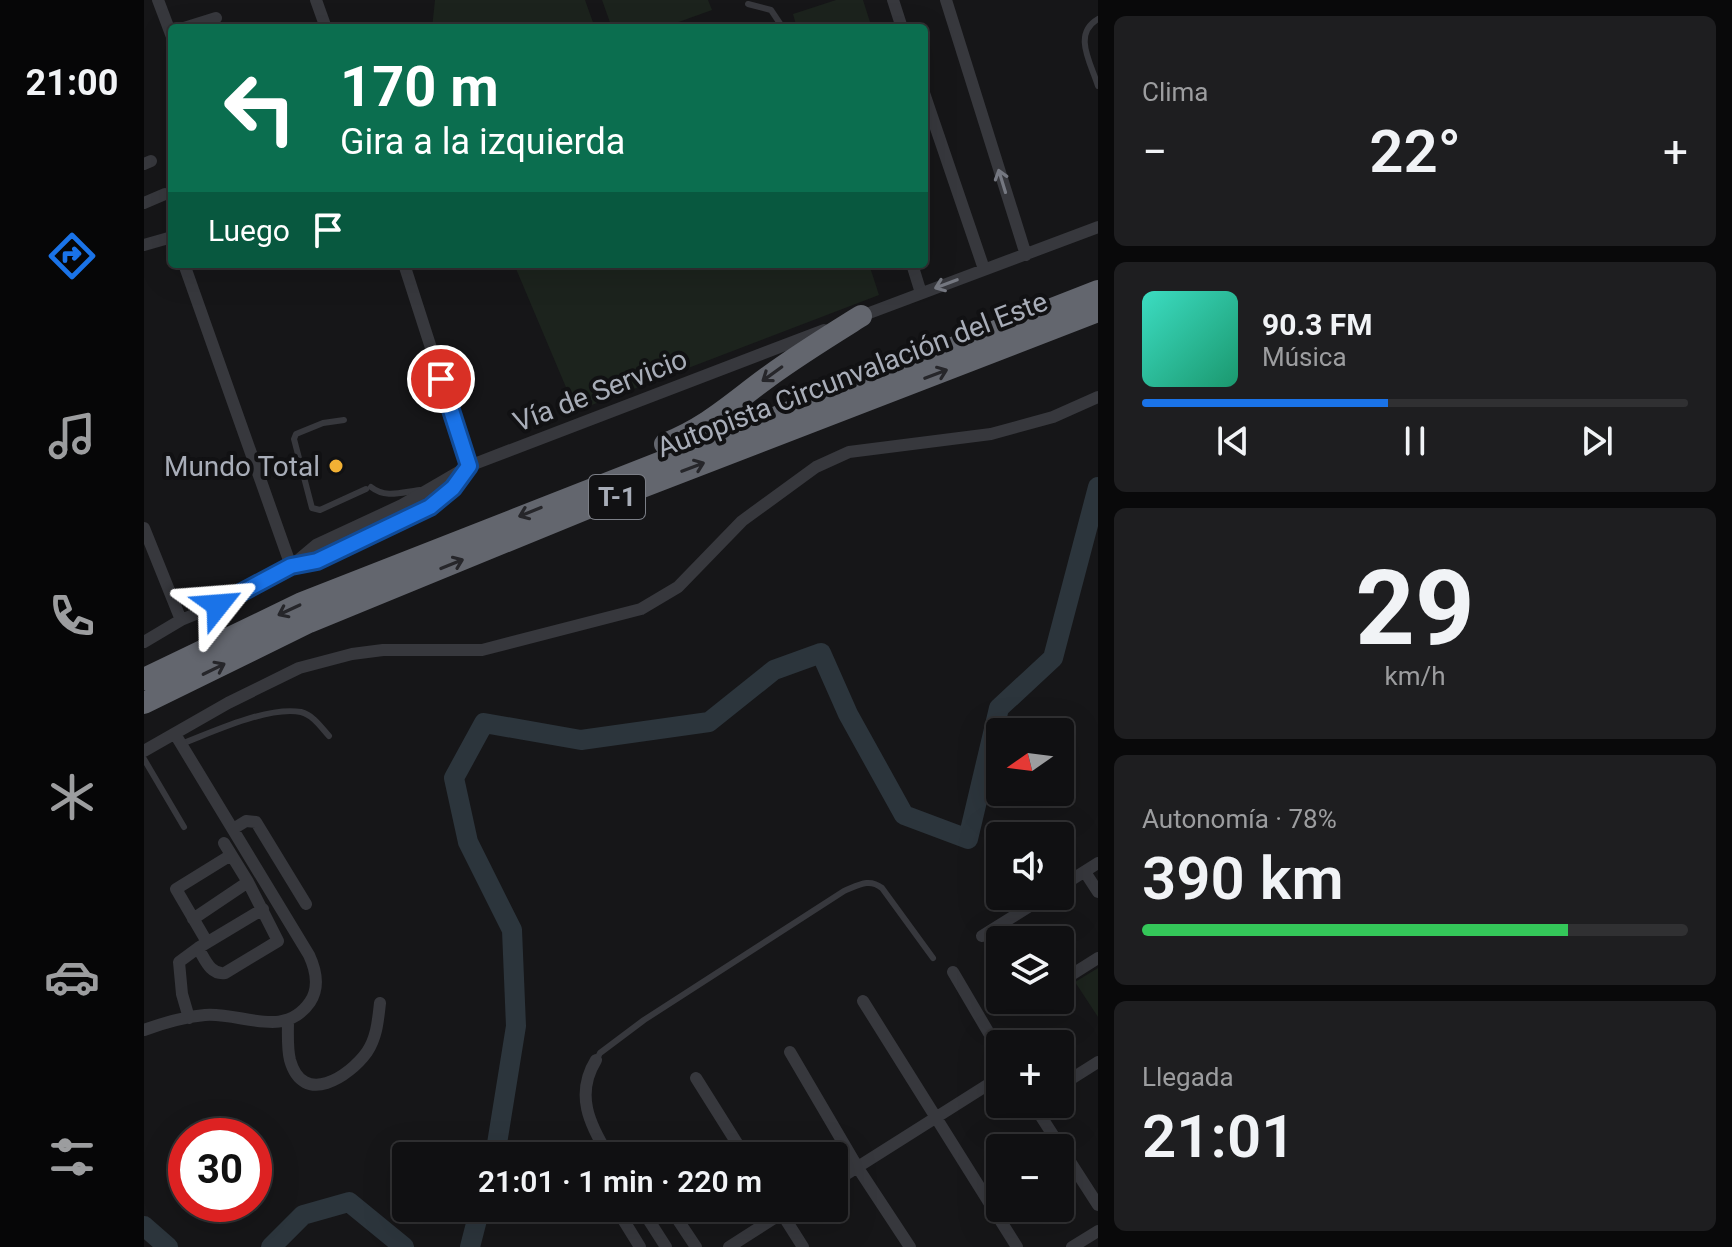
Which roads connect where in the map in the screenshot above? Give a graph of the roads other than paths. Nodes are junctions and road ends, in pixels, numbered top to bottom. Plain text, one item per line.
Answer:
1 (159, 0) edge
2 (316, 0) edge
3 (893, 0) edge
4 (946, 0) edge
5 (748, 4) dead end
6 (216, 18) dead end
7 (1098, 19) edge
8 (197, 24) edge
9 (325, 24) edge
10 (780, 24) edge
11 (901, 24) edge
12 (168, 26) edge
13 (1098, 86) edge
14 (928, 105) edge
15 (165, 194) dead end
16 (144, 203) edge
17 (1098, 227) edge
18 (168, 238) edge
19 (144, 245) edge
20 (1026, 255) junction
21 (185, 268) edge
22 (405, 268) edge
23 (913, 268) edge
24 (984, 269) junction
25 (1098, 291) edge
26 (921, 293) junction
27 (1098, 311) edge
28 (861, 316) junction
29 (1098, 397) edge
30 (344, 420) dead end
31 (469, 466) junction
32 (427, 489) junction
33 (569, 497) junction
34 (402, 505) junction
35 (374, 518) junction
36 (402, 522) junction
37 (144, 528) edge
38 (374, 534) junction
39 (291, 566) junction
40 (181, 620) junction
41 (144, 642) edge
42 (144, 679) edge
43 (144, 703) edge
44 (329, 736) dead end
45 (178, 739) junction
46 (144, 751) edge
47 (144, 759) edge
48 (184, 827) dead end
49 (233, 829) junction
50 (1098, 863) edge
51 (1085, 872) junction
52 (1074, 879) edge
53 (248, 882) junction
54 (1098, 892) edge
55 (306, 904) dead end
56 (263, 909) junction
57 (1024, 910) edge
58 (193, 919) junction
59 (982, 936) dead end
60 (202, 945) junction
61 (933, 958) dead end
62 (1098, 958) edge
63 (953, 972) dead end
64 (1074, 973) edge
65 (863, 1001) dead end
66 (380, 1003) dead end
67 (189, 1018) junction
68 (288, 1021) junction
69 (144, 1030) edge
70 (987, 1030) edge
71 (790, 1052) dead end
72 (596, 1060) joint
73 (1098, 1062) edge
74 (1074, 1077) edge
75 (696, 1078) dead end
76 (986, 1086) edge
77 (1042, 1118) edge
78 (936, 1119) junction
79 (600, 1142) edge
80 (736, 1142) edge
81 (858, 1168) junction
82 (848, 1174) edge
83 (1098, 1205) edge
84 (625, 1222) edge
85 (650, 1222) edge
86 (679, 1222) edge
87 (766, 1222) edge
88 (790, 1222) edge
89 (1098, 1231) edge
90 (640, 1247) edge
91 (666, 1247) edge
92 (696, 1247) edge
93 (729, 1247) edge
94 (803, 1247) edge
95 (910, 1247) edge
96 (1017, 1247) edge
97 (1072, 1247) edge

1 - 12 street
2 - 9 street
3 - 11 street
20 -> 4 street
5 - 10 lane
6 - 8 street
7 - 13 lane
14 - 24 street
15 - 16 street
17 - 20 street, Vía de Servicio
18 - 19 street
20 - 24 street, Vía de Servicio
21 - 39 street
22 - 31 street
23 - 26 street
24 -> 26 street, Vía de Servicio
25 - 33 highway, Autopista Circunvalación del Este / T-1
26 - 28 street, Vía de Servicio
43 -> 27 highway, Autopista Circunvalación del Este / T-1
28 - 31 street, Vía de Servicio
28 -> 33 highway
29 - 45 street
30 - 32 lane
31 - 32 street
31 - 36 street, Vía de Servicio
32 - 34 street
33 -> 42 highway, Autopista Circunvalación del Este / T-1
34 - 35 street
34 - 36 street
35 - 38 lane
35 - 39 street
36 - 38 street, Vía de Servicio
37 - 40 street
38 - 39 street, Vía de Servicio
39 - 40 street, Vía de Servicio
40 - 41 street, Vía de Servicio
44 - 45 lane
45 - 46 street
45 - 49 street
47 - 48 lane
49 - 55 street
49 - 68 street
50 - 51 street
51 - 52 street
51 - 54 street
53 - 56 street
53 - 58 street
53 - 58 street
56 - 60 street
56 - 60 street
57 - 59 street
58 - 60 street
60 - 67 street
61 - 72 lane
62 - 64 street
63 - 70 street
65 - 78 street
66 - 68 street
67 - 68 street
67 - 69 street
71 - 81 street
72 - 79 street
73 - 74 street
75 - 80 street
76 - 78 street
77 - 83 street
78 - 81 street
78 - 96 street
81 - 82 street
81 - 95 street
84 - 90 street
85 - 91 street
86 - 92 street
87 - 93 street
88 - 94 street
89 - 97 street

